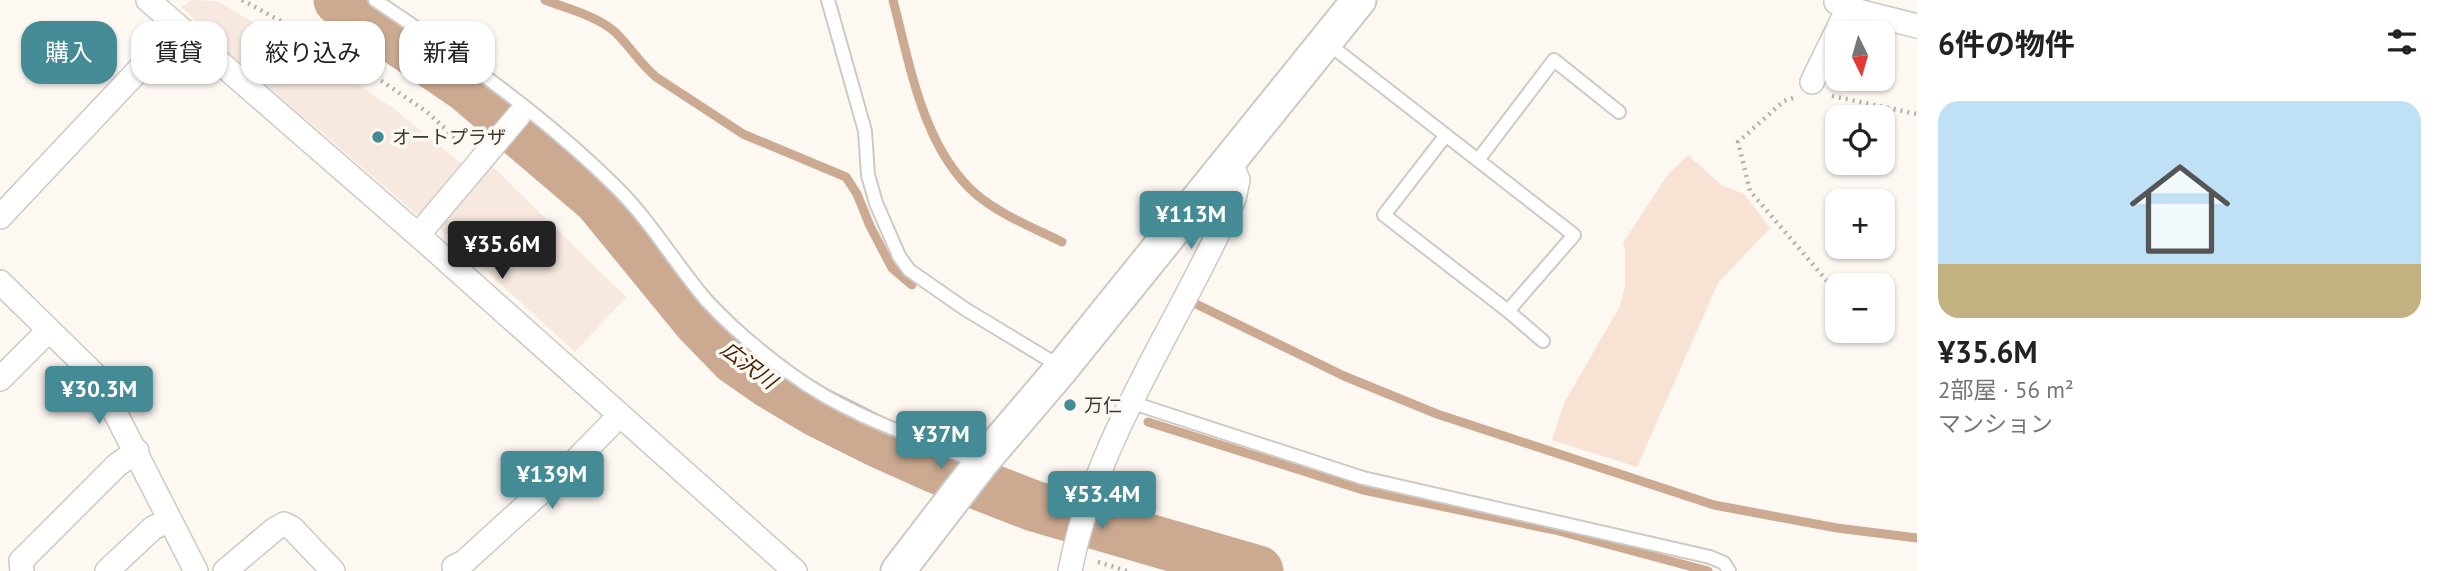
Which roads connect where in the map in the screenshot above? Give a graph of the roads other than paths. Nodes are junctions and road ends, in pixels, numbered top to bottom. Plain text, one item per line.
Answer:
1 (148, 0) edge
2 (375, 0) edge
3 (828, 0) edge
4 (1359, 0) edge
5 (1844, 3) edge
6 (172, 21) edge
7 (1917, 26) edge
8 (1326, 41) junction
9 (227, 69) edge
10 (131, 78) edge
11 (1813, 92) road end
12 (522, 111) junction
13 (1619, 112) dead end
14 (1446, 135) junction
15 (1230, 160) junction
16 (1478, 160) junction
17 (0, 217) edge
18 (418, 235) junction
19 (0, 282) edge
20 (1508, 311) junction
21 (49, 330) junction
22 (1543, 341) dead end
23 (1062, 368) junction
24 (0, 379) edge
25 (1130, 402) junction
26 (620, 415) junction
27 (136, 451) junction
28 (980, 466) junction
29 (169, 520) junction
30 (448, 569) edge
31 (22, 571) edge
32 (107, 571) edge
33 (196, 571) edge
34 (225, 571) edge
35 (332, 571) edge
36 (795, 571) edge
37 (898, 571) edge
38 (1070, 571) edge
39 (1729, 571) edge

1 - 6 street
2 - 12 lane
3 - 23 lane
4 - 8 street
5 - 7 street
5 - 11 street
8 - 14 lane
8 - 15 street
9 - 18 street
10 - 17 street
12 - 18 street
12 - 28 lane
13 - 16 lane
14 - 16 lane
14 - 20 lane
15 - 23 street
15 - 25 street
16 - 20 lane
18 - 26 street
19 - 21 street
20 - 22 lane
21 - 24 street
21 - 27 street
23 - 28 street
25 - 38 street
25 - 39 lane
26 - 30 street
26 - 36 street
27 - 29 street
27 - 31 street
28 - 37 street
29 - 32 street
29 - 33 street
34 - 35 street

